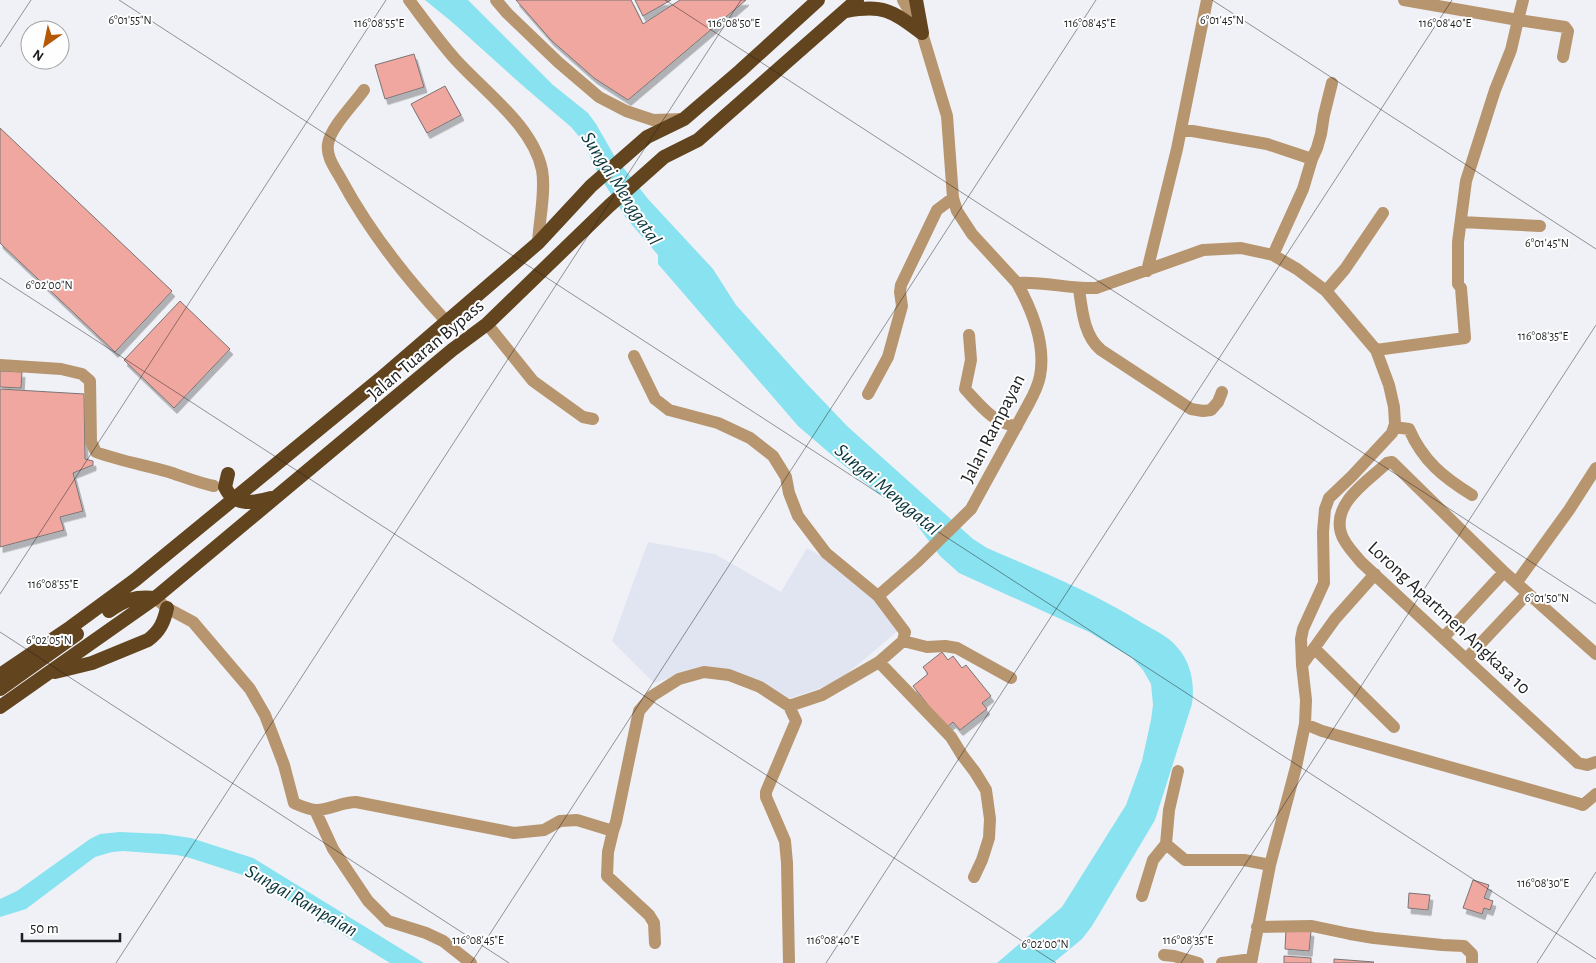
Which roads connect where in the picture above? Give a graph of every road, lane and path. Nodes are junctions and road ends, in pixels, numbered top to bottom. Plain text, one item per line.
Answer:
1 (409, 0) edge
2 (496, 0) edge
3 (818, 0) edge
4 (857, 0) edge
5 (903, 0) edge
6 (916, 0) edge
7 (1207, 0) edge
8 (1404, 0) edge
9 (1523, 0) edge
10 (844, 12) junction
11 (1518, 20) junction
12 (922, 33) junction
13 (1563, 57) dead end
14 (1332, 83) dead end
15 (364, 90) dead end
16 (684, 119) junction
17 (1181, 129) junction
18 (1312, 159) junction
19 (953, 198) junction
20 (1383, 213) dead end
21 (1461, 222) junction
22 (1540, 226) dead end
23 (538, 243) junction
24 (1273, 255) junction
25 (1146, 271) junction
26 (1016, 283) junction
27 (1079, 289) junction
28 (1326, 291) junction
29 (446, 321) junction
30 (487, 324) junction
31 (969, 335) dead end
32 (1376, 350) junction
33 (634, 356) dead end
34 (0, 365) edge
35 (1222, 392) dead end
36 (868, 394) dead end
37 (593, 419) dead end
38 (1017, 426) junction
39 (1394, 427) junction
40 (1596, 468) edge
41 (228, 474) dead end
42 (214, 486) dead end
43 (1472, 495) dead end
44 (275, 497) junction
45 (235, 498) junction
46 (1504, 572) junction
47 (1375, 574) junction
48 (1516, 582) junction
49 (1528, 593) junction
50 (878, 596) junction
51 (154, 598) junction
52 (167, 608) junction
53 (1444, 638) junction
54 (903, 641) junction
55 (1314, 648) junction
56 (1596, 654) edge
57 (1466, 659) junction
58 (880, 662) junction
59 (1302, 665) junction
60 (49, 673) junction
61 (0, 675) edge
62 (1011, 678) dead end
63 (0, 689) edge
64 (789, 706) junction
65 (0, 707) edge
66 (1305, 724) junction
67 (1394, 727) dead end
68 (1596, 762) edge
69 (1178, 771) dead end
70 (1596, 794) edge
71 (316, 810) junction
72 (613, 831) junction
73 (1166, 844) junction
74 (1270, 865) junction
75 (974, 877) dead end
76 (1142, 896) dead end
77 (1257, 927) junction
78 (655, 943) dead end
79 (1164, 955) dead end
80 (1251, 961) edge
81 (471, 963) edge
82 (789, 963) edge
83 (1198, 963) edge
84 (1222, 963) edge
85 (1472, 963) edge

1 - 23 street
2 - 16 street
3 - 16 highway, Jalan Tuaran Bypass
4 - 10 highway, Jalan Tuaran Bypass
5 - 12 street, Jalan Rampayan
6 - 12 highway
7 - 17 street
8 - 11 street
9 - 11 street
10 - 12 highway
10 - 30 highway, Jalan Tuaran Bypass
11 - 13 street
11 - 21 street
12 - 19 street, Jalan Rampayan
14 - 18 street
15 - 29 street
16 - 23 highway, Jalan Tuaran Bypass
17 - 18 street
17 - 25 street
18 - 24 street
19 - 26 street, Jalan Rampayan
19 - 36 street
20 - 28 street
21 - 22 street
21 - 32 street
23 - 29 highway, Jalan Tuaran Bypass
24 - 25 street
24 - 28 street
25 - 27 street
26 - 27 street
26 - 38 street, Jalan Rampayan
27 - 35 street
28 - 32 street
29 - 45 highway, Jalan Tuaran Bypass
30 - 37 street
30 - 44 highway, Jalan Tuaran Bypass
31 - 38 street
32 - 39 street
33 - 50 street
34 - 42 street
38 - 50 street, Jalan Rampayan
39 - 43 street
39 - 59 street
40 - 48 street
41 - 45 highway
44 - 45 highway
44 - 51 highway, Jalan Tuaran Bypass
45 - 61 highway, Jalan Tuaran Bypass
46 - 47 street, Lorong Apartmen Angkasa 10
46 - 48 street, Lorong Apartmen Angkasa 10
46 - 53 street
47 - 53 street, Lorong Apartmen Angkasa 10
47 - 55 street
48 - 49 street, Lorong Apartmen Angkasa 10
49 - 56 street, Lorong Apartmen Angkasa 10
49 - 57 street
50 - 54 street
51 - 52 street
51 - 60 highway, Jalan Tuaran Bypass
51 - 63 highway
52 - 60 highway
52 - 71 street
53 - 57 street, Lorong Apartmen Angkasa 10
54 - 58 street
54 - 62 street
55 - 59 street
55 - 67 street
57 - 68 street, Lorong Apartmen Angkasa 10
58 - 64 street
58 - 75 street
59 - 66 street
60 - 65 highway, Jalan Tuaran Bypass
64 - 72 street
64 - 82 street
66 - 70 street
66 - 74 street
69 - 73 street
71 - 72 street
71 - 81 street
72 - 78 street
73 - 74 street
73 - 76 street
74 - 77 street
77 - 80 street
77 - 85 street
79 - 83 street
80 - 84 street

